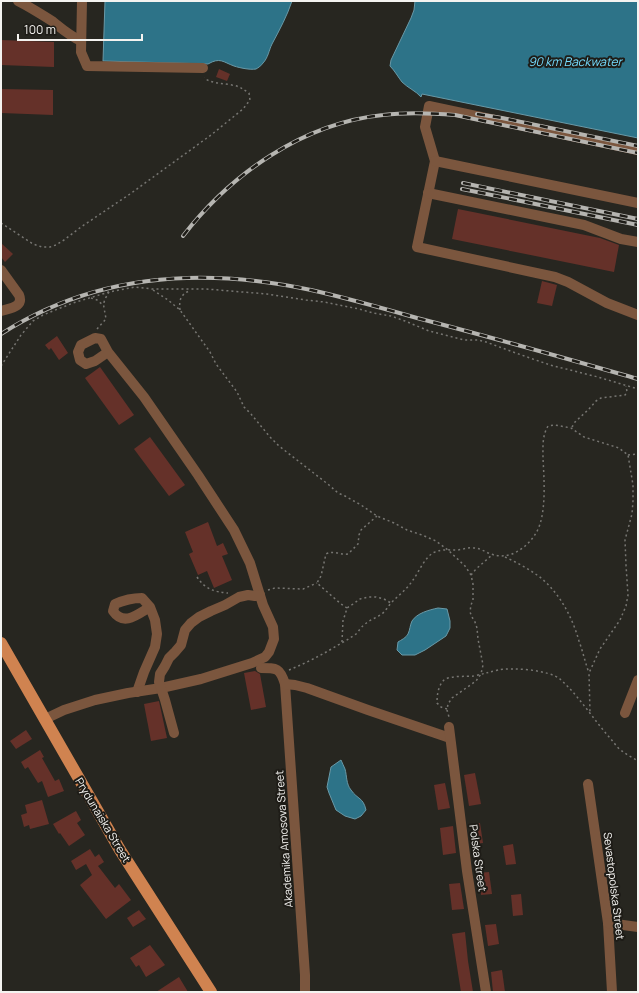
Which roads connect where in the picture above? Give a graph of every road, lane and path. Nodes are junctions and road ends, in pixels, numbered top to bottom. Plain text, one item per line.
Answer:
1 (18, 1) edge
2 (82, 1) edge
3 (81, 41) junction
4 (203, 68) joint
5 (638, 150) edge
6 (435, 161) junction
7 (428, 193) junction
8 (638, 203) edge
9 (1, 223) edge
10 (638, 242) edge
11 (1, 270) edge
12 (152, 289) junction
13 (191, 290) junction
14 (109, 292) junction
15 (91, 298) junction
16 (103, 305) junction
17 (180, 310) junction
18 (1, 311) edge
19 (638, 315) edge
20 (95, 338) junction
21 (108, 352) junction
22 (1, 366) edge
23 (626, 386) junction
24 (638, 389) edge
25 (571, 428) junction
26 (638, 454) edge
27 (628, 455) junction
28 (377, 516) junction
29 (448, 550) junction
30 (492, 554) junction
31 (504, 556) junction
32 (470, 575) junction
33 (197, 577) dead end
34 (317, 583) junction
35 (260, 595) junction
36 (238, 597) junction
37 (391, 602) junction
38 (150, 607) dead end
39 (347, 608) junction
40 (342, 642) junction
41 (1, 643) edge
42 (261, 668) dead end
43 (589, 673) junction
44 (282, 674) junction
45 (481, 674) junction
46 (638, 680) edge
47 (285, 684) junction
48 (160, 688) junction
49 (137, 692) junction
50 (447, 710) junction
51 (590, 713) junction
52 (625, 713) dead end
53 (45, 719) junction
54 (449, 727) joint
55 (174, 733) dead end
56 (450, 738) junction
57 (638, 761) edge
58 (588, 784) dead end
59 (608, 923) junction
60 (638, 927) edge
61 (211, 992) edge
62 (305, 992) edge
63 (486, 992) edge
64 (612, 992) edge

1 - 3 street
2 - 3 street
3 - 4 street
4 - 9 path
5 - 6 street
6 - 7 street
6 - 8 street
7 - 10 street
7 - 19 street
11 - 18 street
12 - 13 path
12 - 14 path
12 - 17 path
13 - 17 path
13 - 23 path
14 - 15 path
14 - 16 path
15 - 16 path
15 - 22 path
16 - 20 path
17 - 28 path
20 - 21 street
20 - 21 street
21 - 35 street
23 - 24 path
23 - 25 path
25 - 27 path
25 - 31 path
26 - 27 path
27 - 43 path
28 - 29 path
28 - 34 path
29 - 30 path
29 - 32 path
29 - 37 path
30 - 31 path
30 - 32 path
31 - 43 path
32 - 45 path
33 - 36 path
34 - 35 path
34 - 39 path
35 - 36 street
35 - 48 street
36 - 48 street
37 - 39 path
37 - 40 path
38 - 49 street
39 - 40 path
40 - 44 path
41 - 53 main road, Prydunaiska Street
42 - 44 street
43 - 51 path
44 - 47 street, Akademika Amosova Street
45 - 50 path
45 - 50 path
45 - 51 path
46 - 52 street
47 - 56 street
47 - 62 street, Akademika Amosova Street
48 - 49 street
48 - 55 street
49 - 53 street
50 - 54 path
51 - 57 path
53 - 61 main road, Prydunaiska Street
54 - 56 street, Polska Street
56 - 63 street, Polska Street
58 - 59 street, Sevastopolska Street
59 - 60 street
59 - 64 street, Sevastopolska Street

